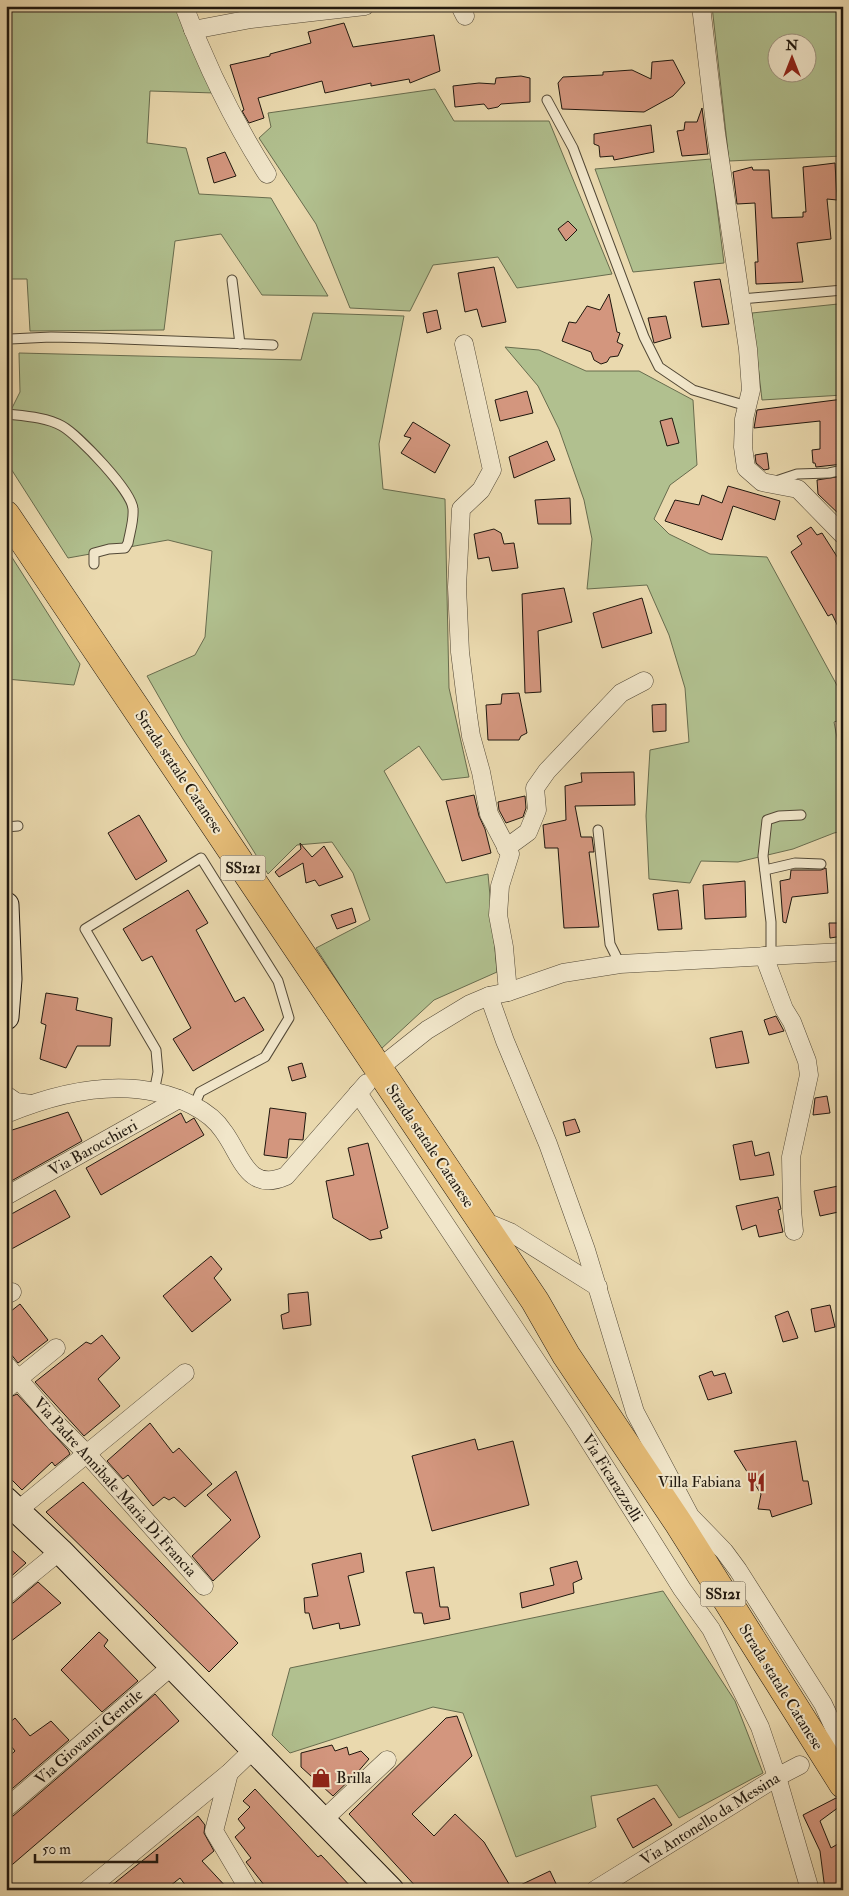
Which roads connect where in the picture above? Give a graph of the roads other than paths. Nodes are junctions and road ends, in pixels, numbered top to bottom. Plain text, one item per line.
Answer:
1 (184, 6) edge
2 (365, 6) edge
3 (701, 6) edge
4 (193, 30) junction
5 (547, 100) dead end
6 (267, 174) dead end
7 (232, 280) dead end
8 (843, 290) edge
9 (741, 299) junction
10 (6, 341) edge
11 (240, 344) junction
12 (464, 344) dead end
13 (273, 345) dead end
14 (747, 406) junction
15 (6, 414) edge
16 (843, 470) edge
17 (769, 484) junction
18 (6, 515) edge
19 (843, 535) edge
20 (94, 564) dead end
21 (644, 681) dead end
22 (801, 815) dead end
23 (18, 826) dead end
24 (6, 827) edge
25 (598, 830) dead end
26 (506, 848) junction
27 (821, 864) dead end
28 (765, 870) junction
29 (6, 907) edge
30 (843, 952) edge
31 (768, 956) junction
32 (620, 964) junction
33 (508, 992) junction
34 (489, 996) junction
35 (6, 1017) edge
36 (388, 1061) dead end
37 (154, 1092) junction
38 (6, 1095) edge
39 (186, 1102) junction
40 (31, 1104) junction
41 (6, 1114) edge
42 (6, 1196) edge
43 (480, 1220) junction
44 (794, 1231) dead end
45 (598, 1286) junction
46 (56, 1348) dead end
47 (6, 1365) edge
48 (185, 1373) dead end
49 (12, 1384) edge
50 (600, 1406) junction
51 (577, 1422) junction
52 (87, 1454) junction
53 (12, 1505) edge
54 (60, 1551) junction
55 (204, 1586) dead end
56 (6, 1594) edge
57 (172, 1666) junction
58 (835, 1744) dead end
59 (254, 1749) junction
60 (387, 1760) dead end
61 (800, 1765) dead end
62 (228, 1773) junction
63 (777, 1777) junction
64 (843, 1784) edge
65 (6, 1808) edge
66 (323, 1820) junction
67 (87, 1890) edge
68 (249, 1890) edge
69 (391, 1890) edge
70 (595, 1890) edge
71 (810, 1890) edge

1 - 4 street
2 - 4 street
3 - 9 street
4 - 6 street
5 - 14 lane
7 - 11 lane
8 - 9 lane
9 - 14 street
10 - 11 lane
11 - 13 lane
12 - 26 street
14 - 17 street
15 - 20 lane
16 - 17 lane
17 - 19 street
18 - 43 main road, Strada statale Catanese / SS121
21 - 26 street
22 - 28 lane
23 - 24 lane
25 - 32 lane
26 - 33 street
27 - 28 lane
28 - 31 lane
29 - 35 main road
30 - 31 street
31 - 32 street
31 - 44 street
32 - 33 street
33 - 34 street
34 - 36 street
34 - 45 street
37 - 39 street
37 - 39 lane
37 - 40 street
38 - 40 street
39 - 42 street, Via Barocchieri
39 - 51 street, Via Ficarazzelli
40 - 41 street
43 - 45 street
43 - 50 main road, Strada statale Catanese / SS121
45 - 58 street
46 - 49 street
47 - 49 street, Via Padre Annibale Maria Di Francia
48 - 52 street
49 - 52 street, Via Padre Annibale Maria Di Francia
50 - 51 street
50 - 64 main road, Strada statale Catanese / SS121
51 - 63 street, Via Ficarazzelli
52 - 53 street
52 - 55 street, Via Padre Annibale Maria Di Francia
53 - 54 main road
54 - 56 street
54 - 57 main road
57 - 59 main road
57 - 65 street, Via Giovanni Gentile
59 - 62 street
59 - 66 main road
60 - 66 street
61 - 63 street, Via Antonello da Messina
62 - 67 street
62 - 68 street
63 - 70 street, Via Antonello da Messina
63 - 71 street, Via Ficarazzelli
66 - 69 main road

